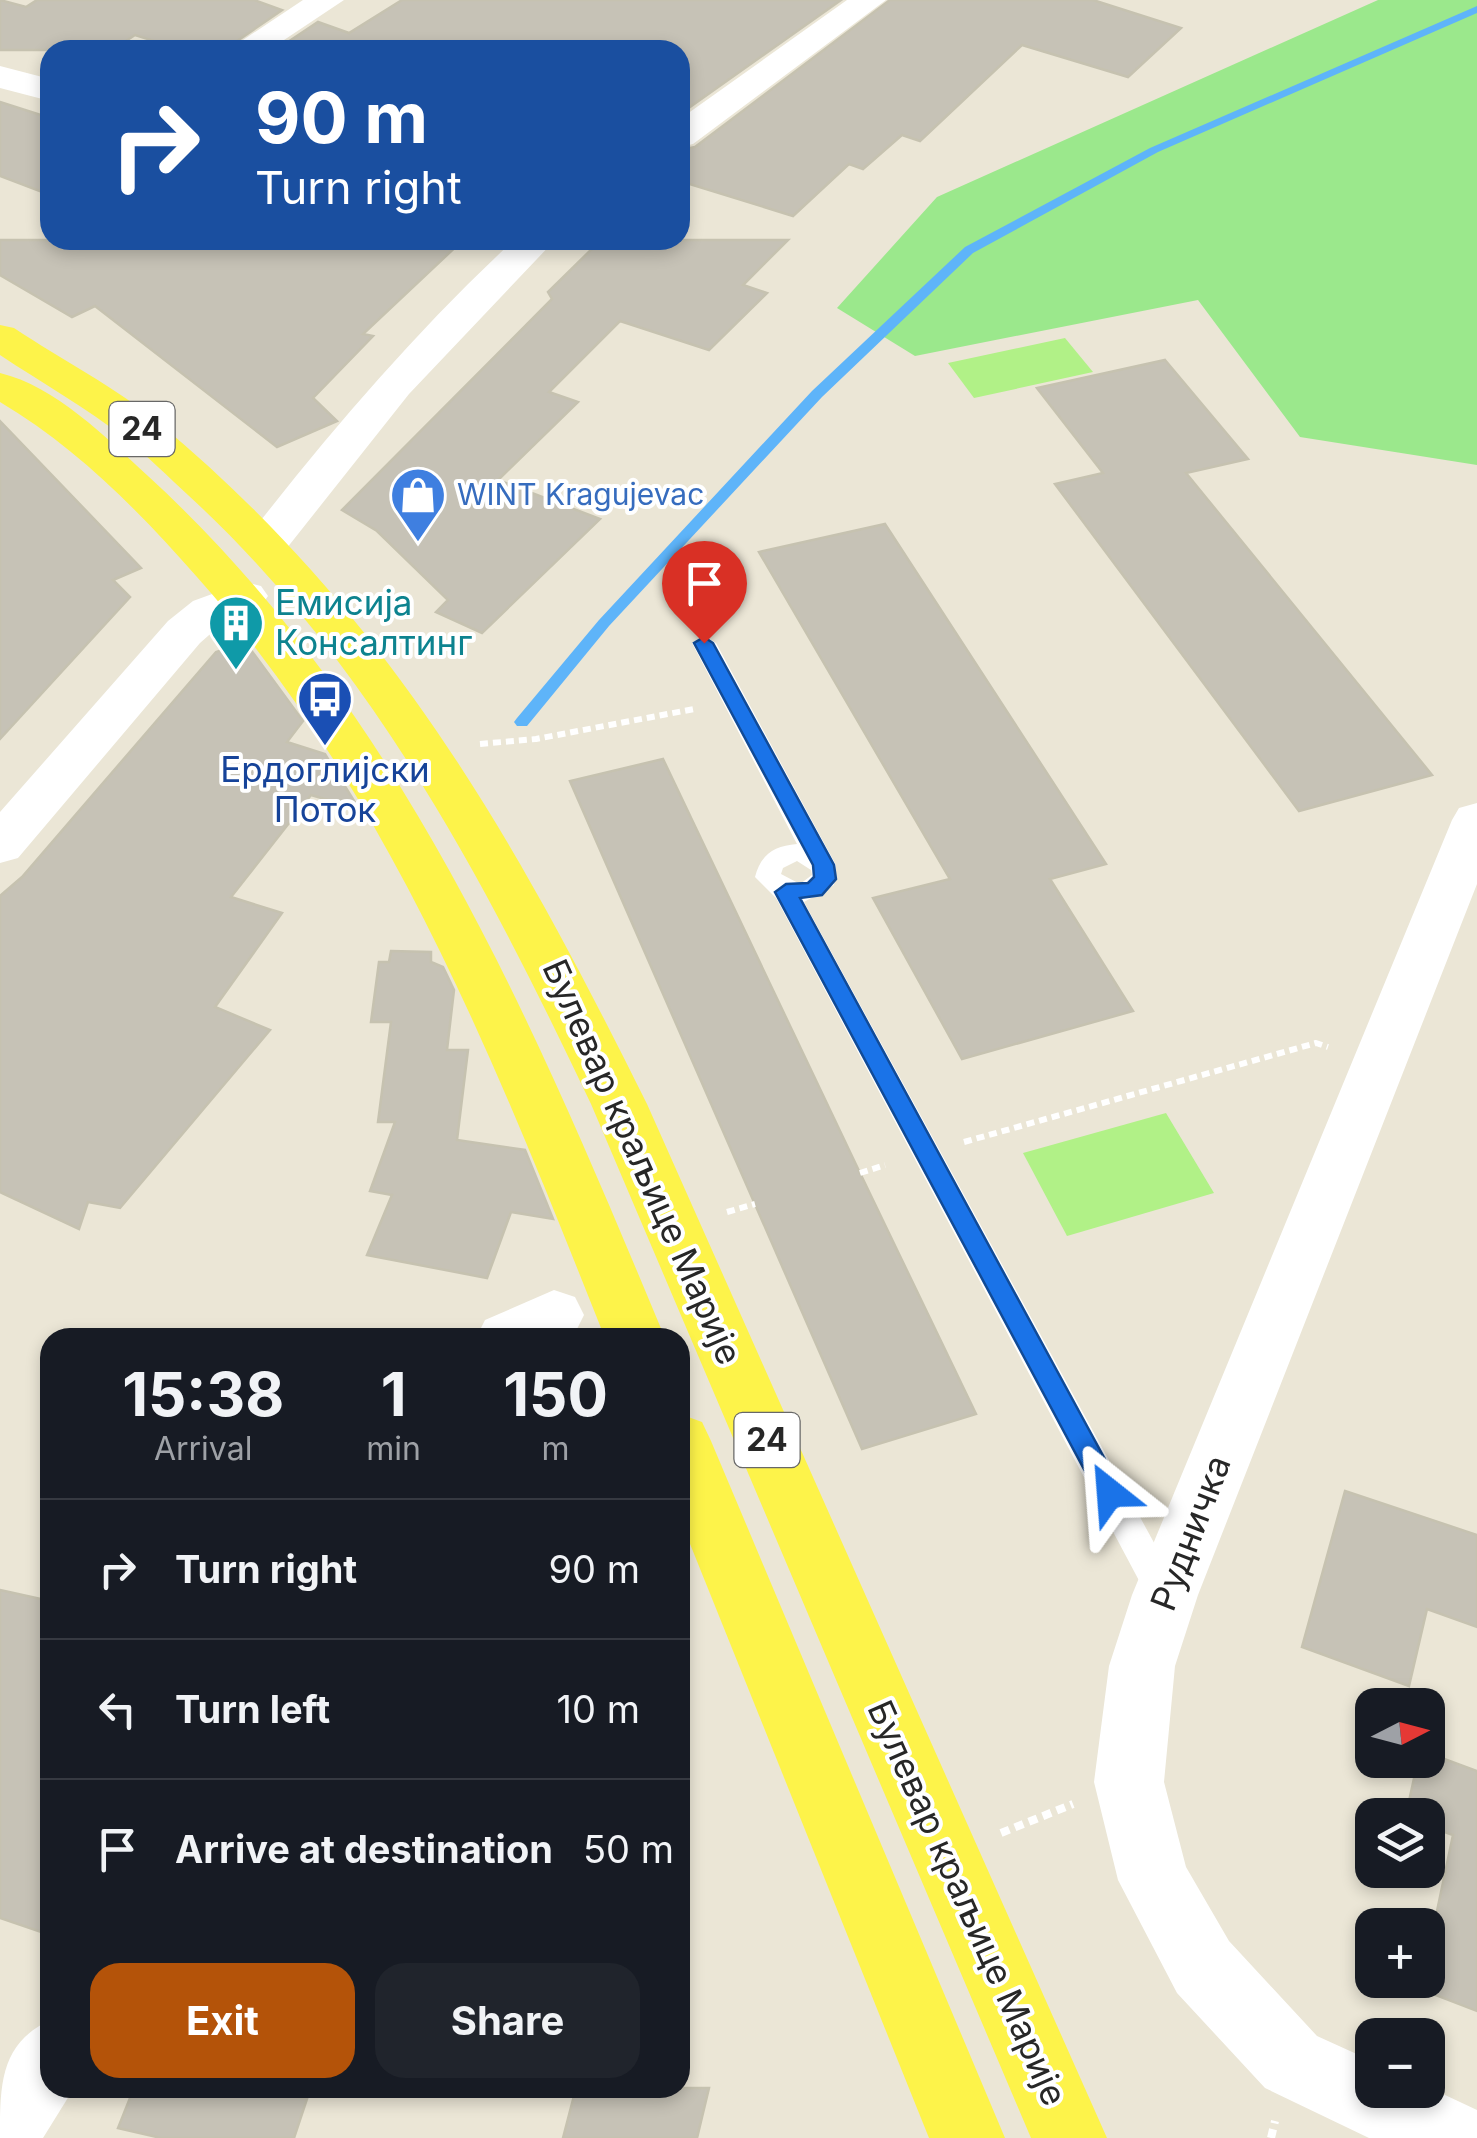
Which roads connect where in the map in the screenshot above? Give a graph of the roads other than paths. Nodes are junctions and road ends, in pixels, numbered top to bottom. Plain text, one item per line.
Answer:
1 (327, 0) edge
2 (870, 0) edge
3 (261, 40) edge
4 (0, 77) edge
5 (40, 87) edge
6 (690, 129) edge
7 (525, 250) edge
8 (0, 338) edge
9 (0, 384) edge
10 (267, 544) junction
11 (245, 596) junction
12 (704, 643) dead end
13 (1477, 820) edge
14 (0, 845) edge
15 (631, 1328) edge
16 (690, 1465) edge
17 (1165, 1595) junction
18 (40, 2073) edge
19 (0, 2138) edge
20 (967, 2138) edge
21 (1069, 2138) edge
22 (1453, 2138) edge

1 - 3 street
2 - 6 street
4 - 5 street
7 - 10 street
8 - 10 main road, Булевар краљице Марије / 24
9 - 11 main road, Булевар краљице Марије / 24
10 - 21 main road, Булевар краљице Марије / 24
11 - 14 street
11 - 15 main road, Булевар краљице Марије / 24
12 - 17 lane
13 - 17 street, Рудничка
16 - 20 main road, 24
17 - 22 street, Рудничка
18 - 19 street

